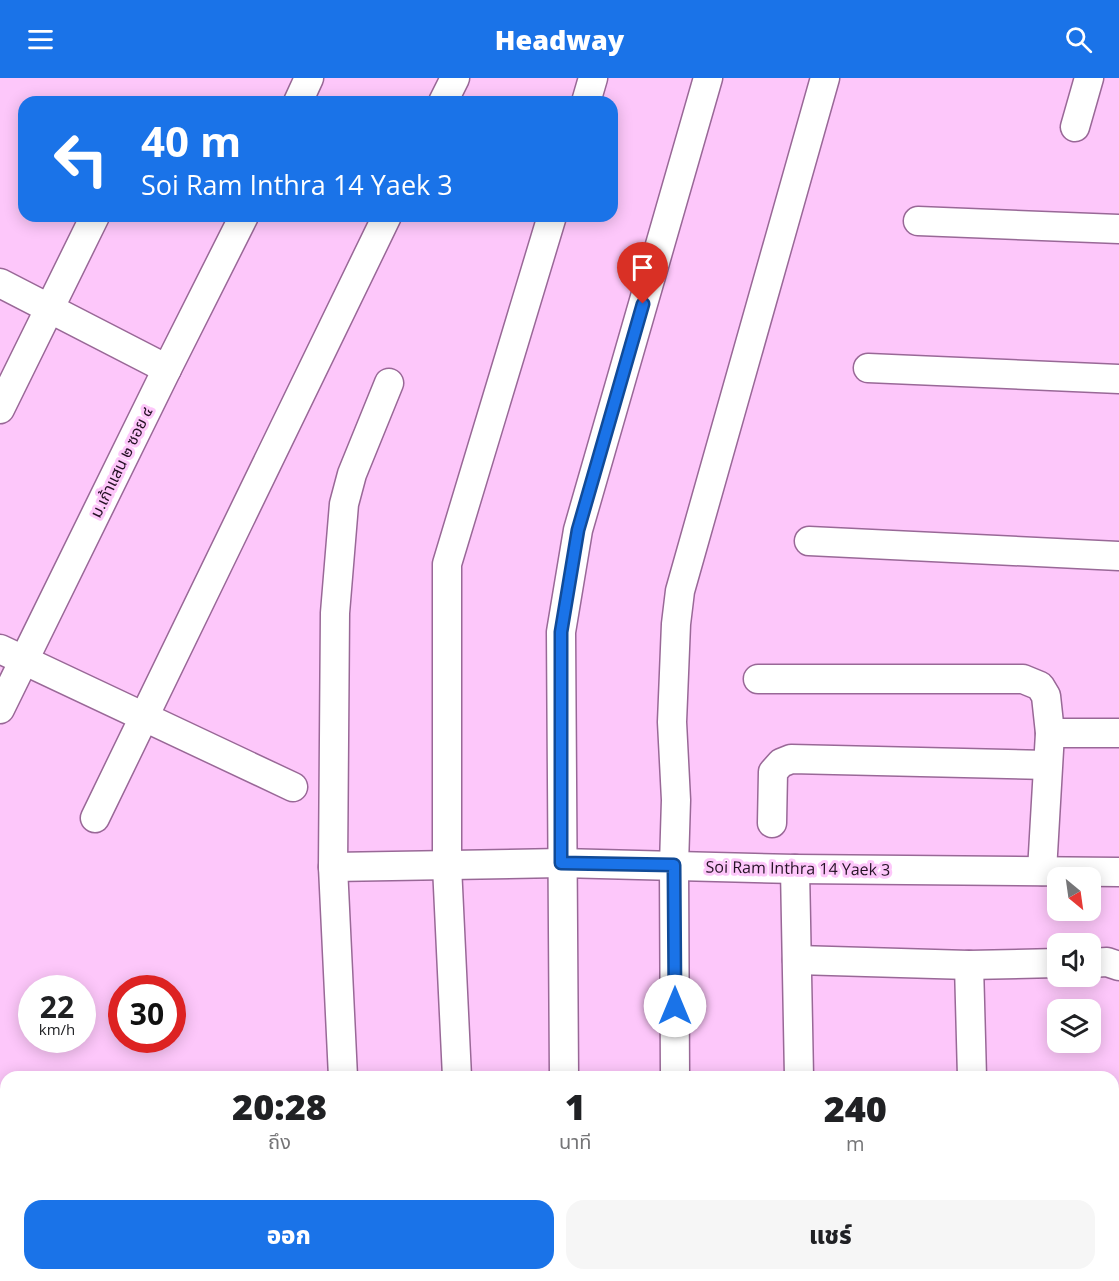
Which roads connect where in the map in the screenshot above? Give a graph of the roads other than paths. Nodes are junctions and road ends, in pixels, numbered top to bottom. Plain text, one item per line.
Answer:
1 (309, 78) edge
2 (455, 78) edge
3 (593, 78) edge
4 (708, 78) edge
5 (825, 78) edge
6 (1089, 78) edge
7 (301, 96) edge
8 (446, 96) edge
9 (588, 96) edge
10 (1075, 127) dead end
11 (918, 221) dead end
12 (92, 222) edge
13 (241, 222) edge
14 (384, 222) edge
15 (550, 222) edge
16 (1119, 229) edge
17 (0, 283) edge
18 (48, 309) junction
19 (166, 369) junction
20 (868, 369) dead end
21 (1119, 379) edge
22 (389, 383) dead end
23 (0, 409) edge
24 (809, 542) dead end
25 (1119, 556) edge
26 (12, 655) edge
27 (758, 679) dead end
28 (0, 709) edge
29 (143, 717) junction
30 (1050, 733) junction
31 (1119, 733) edge
32 (1047, 765) junction
33 (294, 787) dead end
34 (95, 818) dead end
35 (772, 823) dead end
36 (561, 863) junction
37 (674, 865) junction
38 (447, 866) junction
39 (333, 867) junction
40 (795, 869) junction
41 (1042, 871) junction
42 (1119, 872) edge
43 (797, 960) junction
44 (1101, 962) edge
45 (1047, 963) edge
46 (969, 965) junction
47 (1119, 966) edge
48 (343, 1071) edge
49 (457, 1071) edge
50 (564, 1071) edge
51 (675, 1071) edge
52 (799, 1071) edge
53 (972, 1071) edge

1 - 7 street
2 - 8 street
3 - 9 street
4 - 36 street
5 - 37 street
6 - 10 street
11 - 16 street
12 - 18 street
13 - 19 street, ม.เก้าแสน ๒ ซอย ๔
14 - 29 street
15 - 38 street
17 - 18 street
18 - 19 street
18 - 23 street
19 - 26 street, ม.เก้าแสน ๒ ซอย ๔
20 - 21 street
22 - 39 street
24 - 25 street
26 - 28 street, ม.เก้าแสน ๒ ซอย ๔
26 - 29 street
27 - 30 street
29 - 33 street
29 - 34 street
30 - 31 street
30 - 32 street
32 - 35 street
32 - 41 street
36 - 37 street, Soi Ram Inthra 14 Yaek 3
36 - 38 street, Soi Ram Inthra 14 Yaek 3
36 - 50 street
37 - 40 street, Soi Ram Inthra 14 Yaek 3
37 - 51 street
38 - 39 street, Soi Ram Inthra 14 Yaek 3
38 - 49 street
39 - 48 street
40 - 41 street, Soi Ram Inthra 14 Yaek 3
40 - 43 street
41 - 42 street, Soi Ram Inthra 14 Yaek 3
43 - 46 street
43 - 52 street
44 - 47 street
45 - 46 street
46 - 53 street

